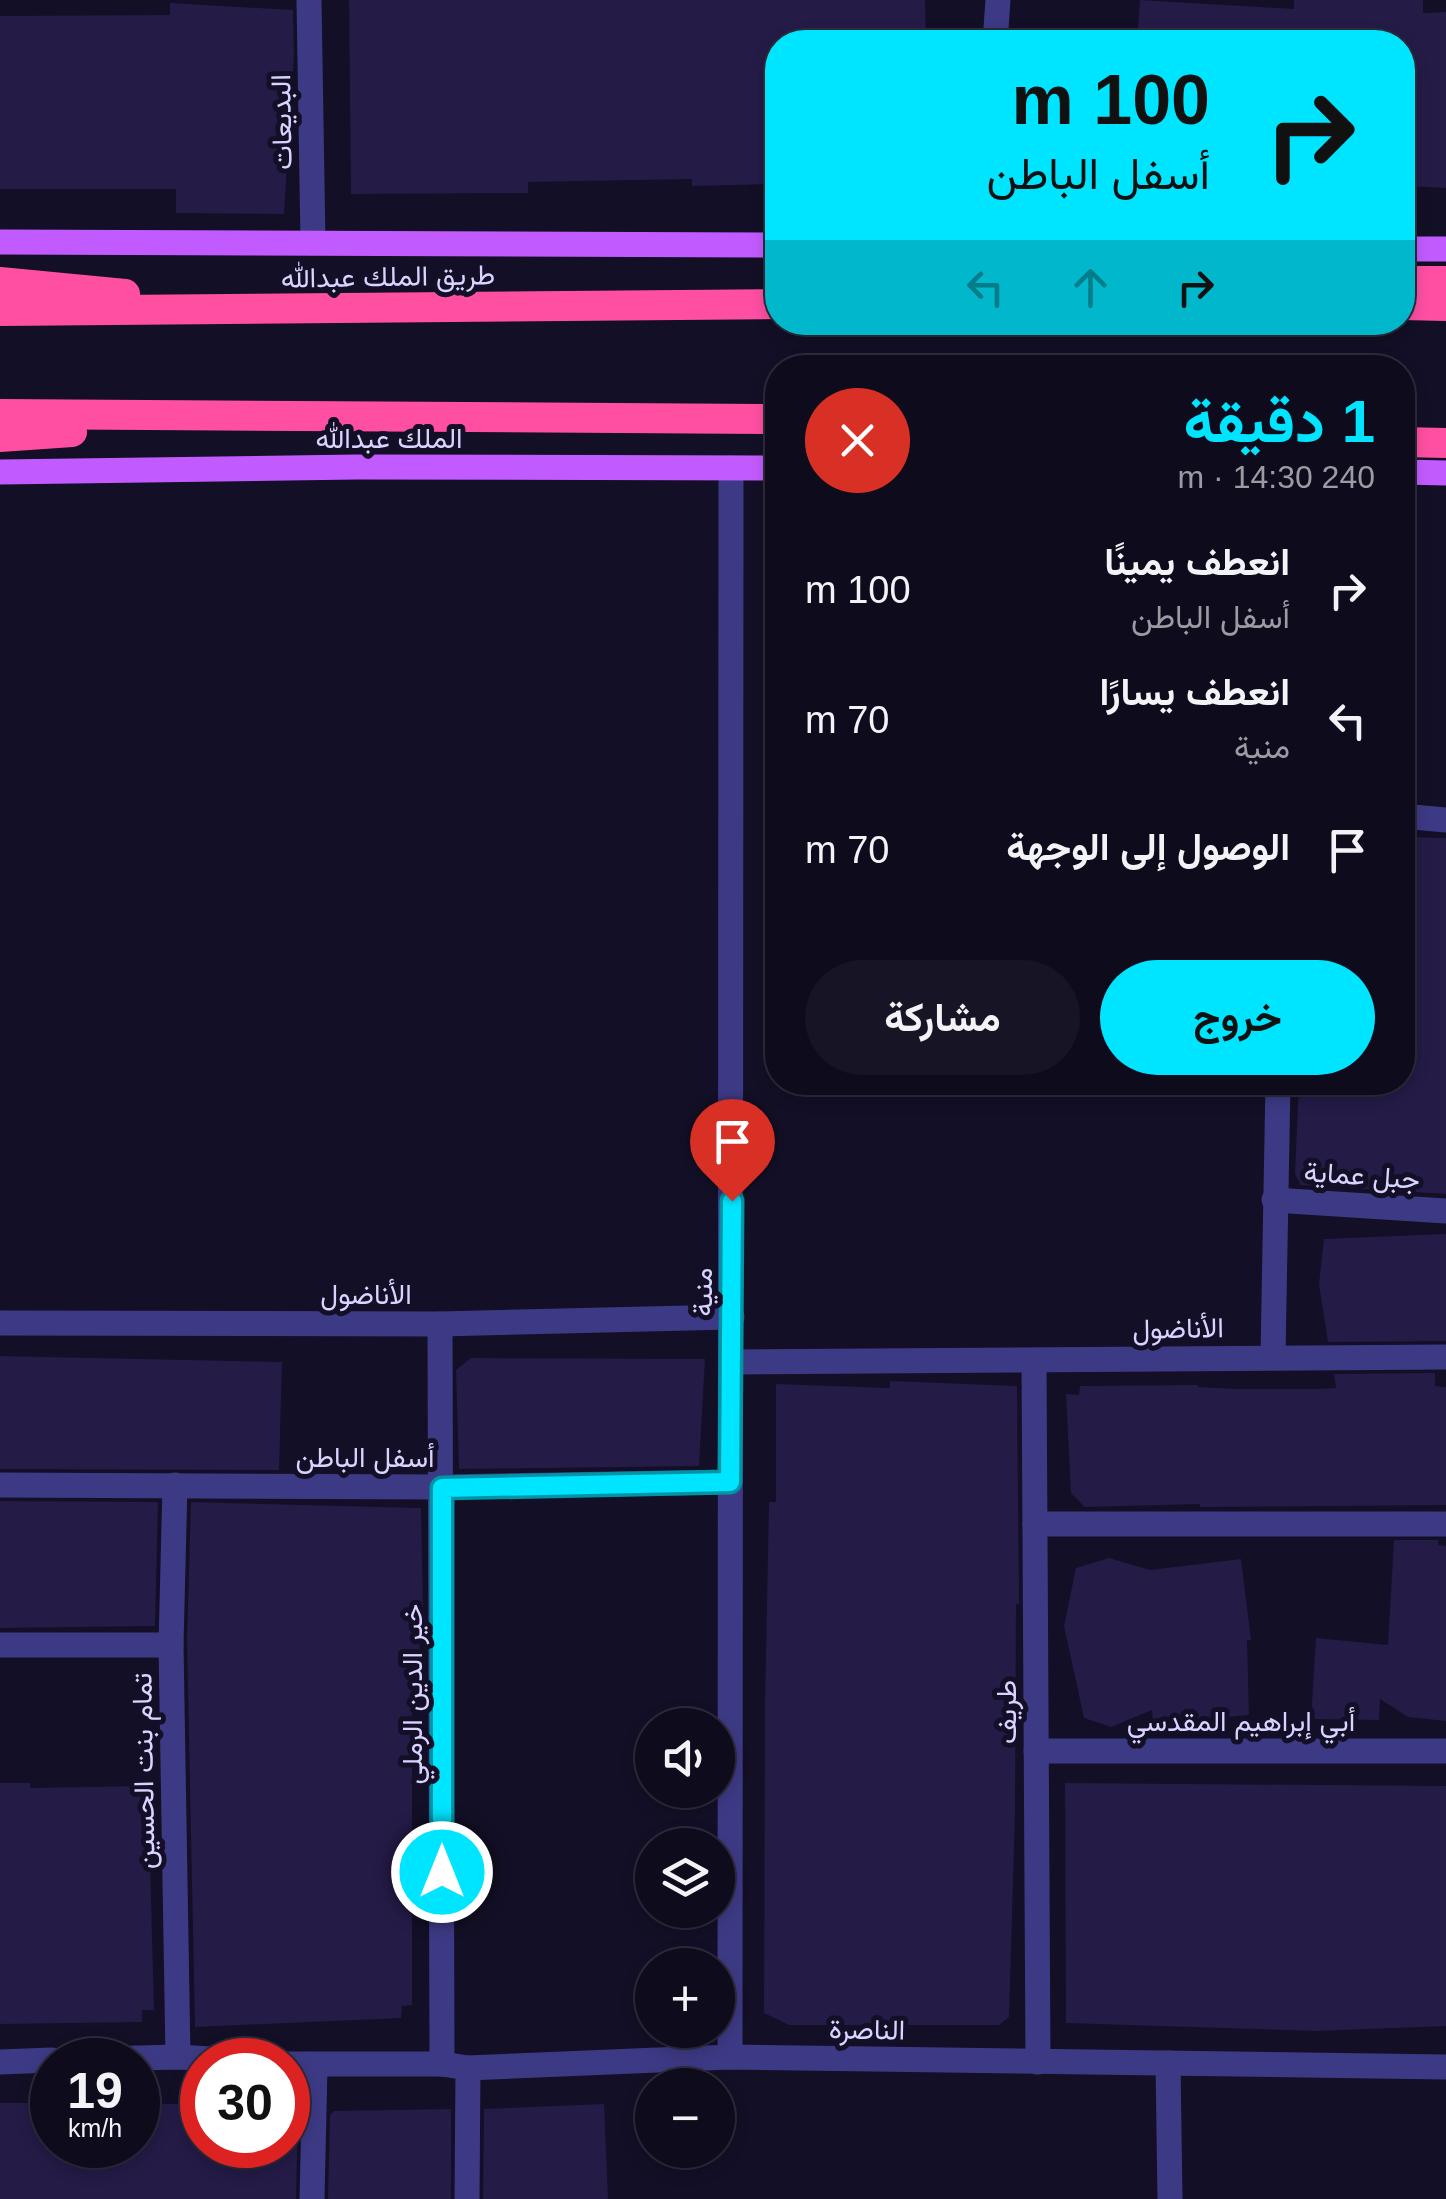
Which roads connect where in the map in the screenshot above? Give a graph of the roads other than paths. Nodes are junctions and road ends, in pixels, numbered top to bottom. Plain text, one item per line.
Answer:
1 (309, 0) edge
2 (998, 0) edge
3 (996, 30) edge
4 (0, 242) edge
5 (313, 243) junction
6 (765, 245) edge
7 (1415, 249) edge
8 (1446, 249) edge
9 (1415, 280) edge
10 (1446, 280) edge
11 (0, 282) edge
12 (765, 304) edge
13 (1415, 305) edge
14 (1446, 306) edge
15 (257, 310) junction
16 (0, 311) edge
17 (0, 414) edge
18 (259, 416) junction
19 (765, 418) edge
20 (1415, 423) edge
21 (1446, 424) edge
22 (0, 438) edge
23 (1415, 442) edge
24 (1446, 443) edge
25 (731, 468) junction
26 (765, 468) edge
27 (0, 472) edge
28 (1415, 472) edge
29 (1446, 473) edge
30 (1415, 817) edge
31 (1446, 820) edge
32 (1278, 1095) edge
33 (1274, 1200) junction
34 (1446, 1211) edge
35 (732, 1316) junction
36 (0, 1323) edge
37 (440, 1324) junction
38 (1273, 1356) junction
39 (1446, 1357) edge
40 (1034, 1360) junction
41 (731, 1362) junction
42 (730, 1482) junction
43 (0, 1484) edge
44 (175, 1485) junction
45 (442, 1488) junction
46 (1035, 1524) junction
47 (1446, 1524) edge
48 (0, 1645) edge
49 (171, 1645) junction
50 (1036, 1751) junction
51 (1446, 1751) edge
52 (160, 2057) edge
53 (178, 2057) joint
54 (730, 2057) junction
55 (30, 2061) edge
56 (0, 2062) edge
57 (1038, 2062) junction
58 (1168, 2063) junction
59 (442, 2064) junction
60 (310, 2066) edge
61 (315, 2066) junction
62 (1446, 2067) edge
63 (468, 2068) junction
64 (312, 2199) edge
65 (467, 2199) edge
66 (1170, 2199) edge

1 - 5 street, البديعات
2 - 3 street
4 - 5 main road
5 - 6 main road
7 - 8 main road
9 - 10 highway
11 - 15 highway
12 - 15 highway, طريق الملك عبدالله
13 - 14 highway
15 - 16 highway, طريق الملك عبدالله
17 - 18 highway
18 - 19 highway
18 - 22 highway
20 - 21 highway
23 - 24 highway
25 - 26 main road, الملك عبدالله
25 - 27 main road, الملك عبدالله
25 - 35 street, منية
28 - 29 main road
30 - 31 street
32 - 33 street
33 - 34 street, جبل عماية
33 - 38 street
35 - 37 street, الأناضول
35 - 41 street, منية
36 - 37 street, الأناضول
37 - 45 street, خير الدين الرملي
38 - 39 street, الأناضول
38 - 40 street, الأناضول
40 - 41 street, الأناضول
40 - 46 street, طريف
41 - 42 street, منية
42 - 45 street, أسفل الباطن
42 - 54 street, منية
43 - 44 street, أسفل الباطن
44 - 45 street, أسفل الباطن
44 - 49 street, تمام بنت الحسين
45 - 59 street, خير الدين الرملي
46 - 47 street
46 - 50 street, طريف
48 - 49 street
49 - 53 street, تمام بنت الحسين
50 - 51 street, أبي إبراهيم المقدسي
50 - 57 street, طريف
52 - 53 street
54 - 57 street, الناصرة
54 - 63 street, الناصرة
55 - 56 street
57 - 58 street, الناصرة
58 - 62 street, الناصرة
58 - 66 street
59 - 61 street, الناصرة
59 - 63 street, الناصرة
60 - 61 street, الناصرة
61 - 64 street
63 - 65 street

